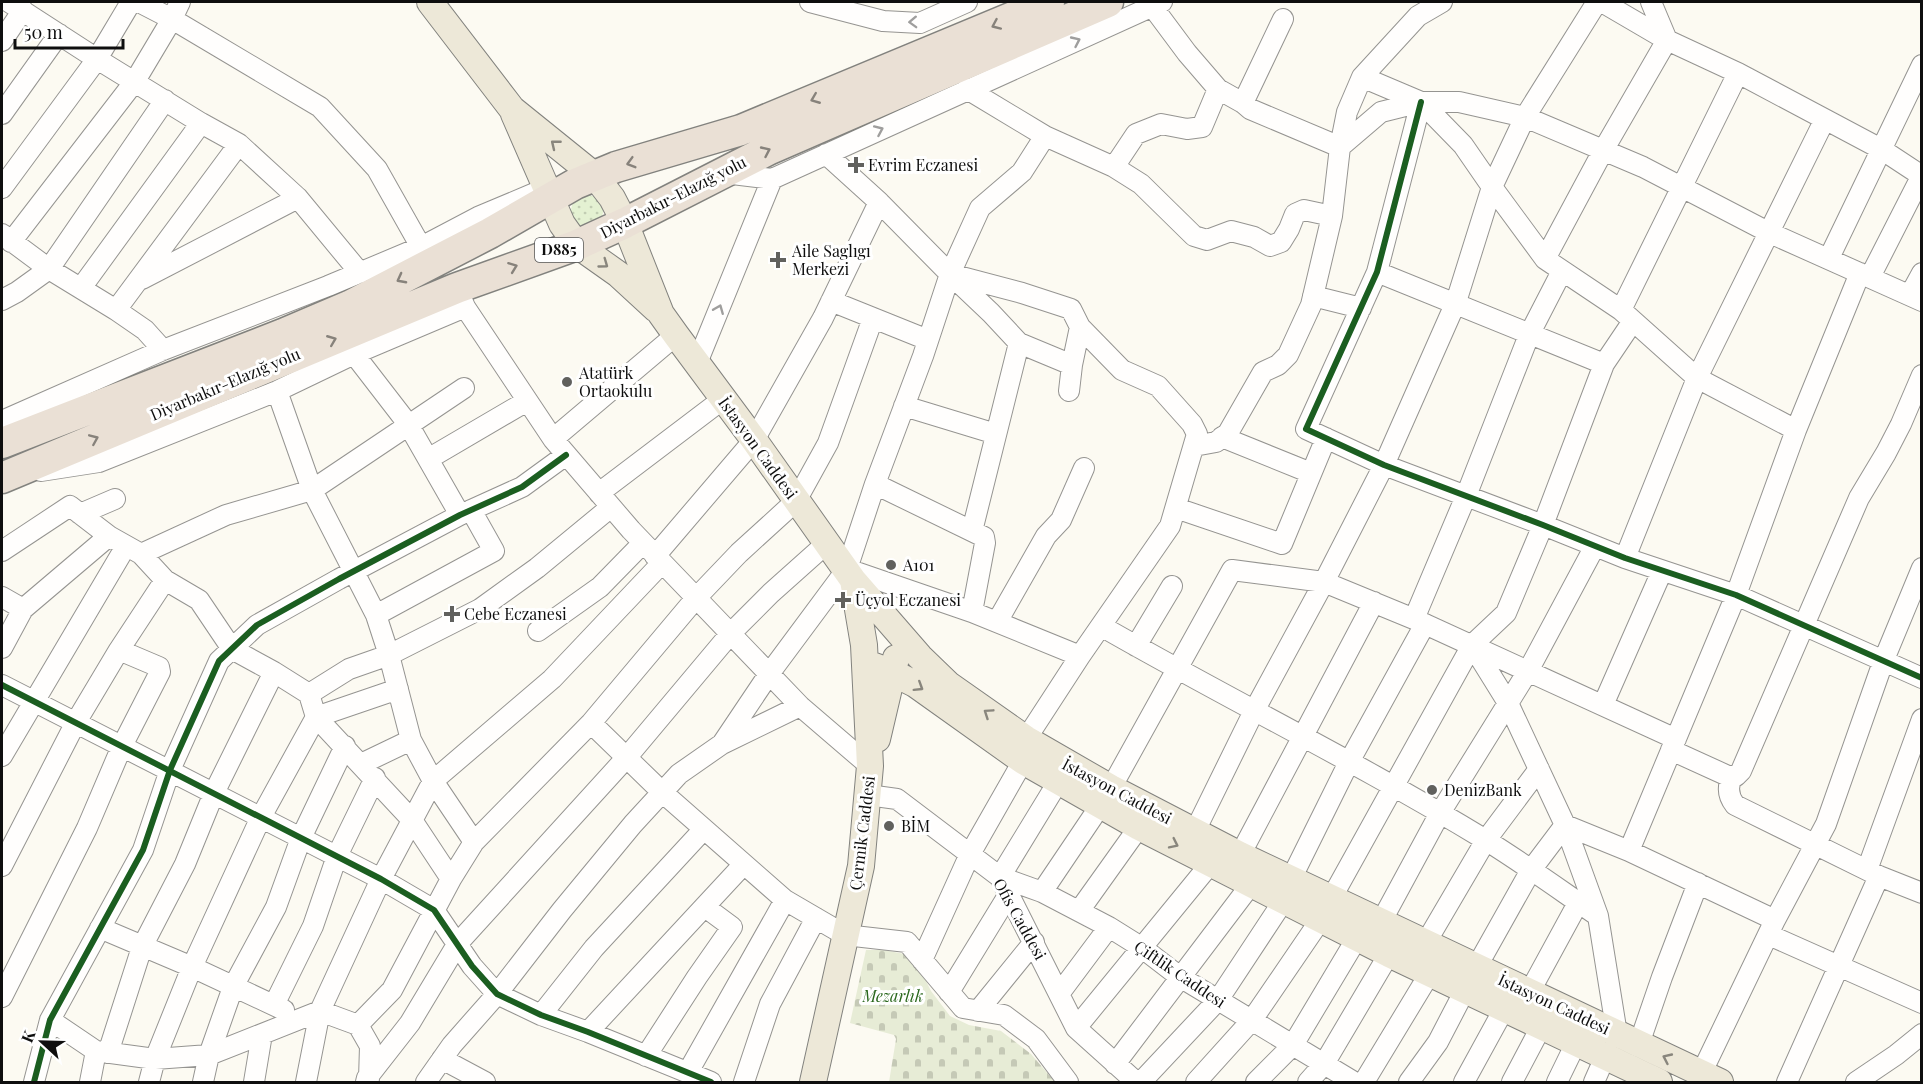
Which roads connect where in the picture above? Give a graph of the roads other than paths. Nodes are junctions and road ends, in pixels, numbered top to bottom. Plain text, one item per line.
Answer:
1 (131, 2) edge
2 (139, 2) edge
3 (430, 2) edge
4 (810, 2) edge
5 (967, 2) edge
6 (1049, 2) edge
7 (1108, 2) edge
8 (1597, 2) edge
9 (1602, 2) edge
10 (1652, 2) edge
11 (1157, 4) edge
12 (1429, 5) edge
13 (16, 6) edge
14 (841, 6) edge
15 (176, 10) edge
16 (1282, 19) dead end
17 (59, 34) junction
18 (1667, 40) junction
19 (2, 41) edge
20 (97, 59) junction
21 (1922, 65) edge
22 (1738, 73) junction
23 (1362, 77) junction
24 (135, 81) junction
25 (967, 89) junction
26 (1218, 89) junction
27 (165, 100) junction
28 (1421, 102) junction
29 (1243, 103) junction
30 (512, 109) junction
31 (2, 114) edge
32 (1525, 117) junction
33 (1824, 121) junction
34 (201, 123) junction
35 (1045, 136) junction
36 (239, 144) junction
37 (1340, 147) junction
38 (1604, 149) junction
39 (1881, 149) junction
40 (826, 154) junction
41 (1114, 167) junction
42 (721, 173) junction
43 (1921, 176) edge
44 (772, 179) junction
45 (1682, 186) junction
46 (2, 188) edge
47 (1492, 188) junction
48 (298, 198) junction
49 (611, 199) junction
50 (879, 202) junction
51 (559, 214) junction
52 (1332, 216) junction
53 (1770, 233) junction
54 (4, 237) edge
55 (421, 247) junction
56 (1829, 258) junction
57 (1545, 260) junction
58 (49, 269) junction
59 (1562, 271) junction
60 (1377, 272) junction
61 (360, 273) junction
62 (1922, 273) edge
63 (950, 274) junction
64 (1865, 275) junction
65 (137, 282) junction
66 (81, 288) junction
67 (1313, 296) junction
68 (461, 298) junction
69 (1916, 298) edge
70 (2, 300) edge
71 (831, 301) junction
72 (1456, 302) junction
73 (1361, 308) junction
74 (116, 310) junction
75 (661, 314) junction
76 (1627, 316) junction
77 (873, 318) junction
78 (1080, 327) junction
79 (676, 335) junction
80 (1529, 335) junction
81 (928, 340) junction
82 (1019, 343) junction
83 (163, 350) junction
84 (354, 354) junction
85 (697, 363) junction
86 (1604, 364) junction
87 (1072, 365) junction
88 (1922, 375) edge
89 (1697, 378) junction
90 (464, 388) dead end
91 (277, 391) junction
92 (1070, 391) dead end
93 (723, 399) junction
94 (526, 401) junction
95 (904, 406) junction
96 (2, 421) edge
97 (408, 424) junction
98 (1796, 430) junction
99 (996, 434) junction
100 (1222, 437) junction
101 (1326, 438) junction
102 (553, 439) junction
103 (754, 440) junction
104 (2, 443) edge
105 (1194, 446) junction
106 (567, 455) junction
107 (428, 459) junction
108 (1384, 465) junction
109 (1084, 468) dead end
110 (1311, 473) junction
111 (2, 478) edge
112 (875, 484) junction
113 (312, 490) junction
114 (1466, 496) junction
115 (115, 500) dead end
116 (605, 500) junction
117 (796, 501) junction
118 (1176, 508) junction
119 (465, 512) junction
120 (80, 514) junction
121 (1543, 525) junction
122 (972, 531) junction
123 (109, 536) junction
124 (827, 543) junction
125 (1595, 546) junction
126 (134, 550) junction
127 (2, 551) edge
128 (653, 554) junction
129 (1625, 558) junction
130 (1922, 568) edge
131 (354, 571) junction
132 (1662, 572) junction
133 (850, 574) junction
134 (165, 580) junction
135 (1324, 582) junction
136 (1172, 586) dead end
137 (1736, 595) junction
138 (2, 597) edge
139 (696, 598) junction
140 (1374, 602) junction
141 (22, 609) junction
142 (972, 612) junction
143 (376, 615) junction
144 (1419, 621) junction
145 (996, 622) junction
146 (1101, 626) junction
147 (1804, 626) junction
148 (897, 628) junction
149 (538, 631) dead end
150 (731, 633) junction
151 (1472, 645) junction
152 (1136, 646) junction
153 (2, 648) edge
154 (232, 649) junction
155 (119, 650) junction
156 (389, 655) junction
157 (1080, 656) junction
158 (1883, 662) junction
159 (866, 663) junction
160 (1178, 670) junction
161 (1528, 671) junction
162 (274, 672) junction
163 (893, 673) junction
164 (769, 674) junction
165 (1922, 678) edge
166 (2, 685) edge
167 (398, 689) junction
168 (309, 694) junction
169 (33, 701) junction
170 (1508, 703) junction
171 (1603, 705) junction
172 (800, 706) junction
173 (1254, 711) junction
174 (316, 717) junction
175 (1922, 719) edge
176 (76, 722) junction
177 (591, 723) junction
178 (1302, 736) junction
179 (411, 740) junction
180 (722, 744) junction
181 (1674, 744) junction
182 (122, 746) junction
183 (345, 746) junction
184 (1024, 750) junction
185 (2, 756) edge
186 (627, 758) junction
187 (1349, 762) junction
188 (361, 764) junction
189 (870, 766) junction
190 (1539, 769) junction
191 (170, 770) junction
192 (1732, 777) junction
193 (375, 778) junction
194 (433, 781) junction
195 (1058, 783) junction
196 (1394, 786) junction
197 (214, 792) junction
198 (662, 792) junction
199 (868, 795) junction
200 (1105, 797) junction
201 (1440, 813) junction
202 (261, 817) junction
203 (412, 820) junction
204 (1565, 825) junction
205 (1139, 827) junction
206 (704, 829) junction
207 (1195, 831) junction
208 (301, 838) junction
209 (1486, 840) junction
210 (474, 842) junction
211 (1816, 844) junction
212 (1629, 851) junction
213 (970, 854) junction
214 (1240, 855) junction
215 (337, 856) junction
216 (1211, 863) junction
217 (744, 864) junction
218 (2, 866) edge
219 (1531, 870) junction
220 (1873, 873) junction
221 (381, 879) junction
222 (451, 879) junction
223 (1698, 883) junction
224 (1252, 884) junction
225 (1005, 886) junction
226 (1287, 890) junction
227 (1042, 892) junction
228 (1922, 892) edge
229 (785, 900) junction
230 (1578, 903) junction
231 (705, 907) junction
232 (1326, 909) junction
233 (434, 910) junction
234 (1079, 911) junction
235 (1598, 916) junction
236 (816, 918) junction
237 (1381, 922) junction
238 (1109, 927) junction
239 (1772, 927) junction
240 (100, 928) junction
241 (846, 935) junction
242 (1357, 938) junction
243 (1034, 942) junction
244 (458, 943) junction
245 (1425, 944) junction
246 (142, 947) junction
247 (1141, 948) junction
248 (1389, 954) junction
249 (922, 960) junction
250 (1840, 966) junction
251 (192, 967) junction
252 (1430, 973) junction
253 (1180, 977) junction
254 (1471, 979) junction
255 (233, 987) junction
256 (949, 992) junction
257 (1529, 993) junction
258 (497, 994) junction
259 (1059, 994) junction
260 (2, 997) edge
261 (1218, 1000) junction
262 (1922, 1003) edge
263 (274, 1005) junction
264 (1504, 1009) junction
265 (320, 1011) junction
266 (978, 1011) junction
267 (541, 1015) junction
268 (300, 1019) junction
269 (50, 1020) junction
270 (1252, 1020) junction
271 (358, 1025) junction
272 (1541, 1027) junction
273 (1076, 1028) junction
274 (588, 1032) junction
275 (262, 1034) junction
276 (1922, 1034) edge
277 (1628, 1039) junction
278 (1576, 1043) junction
279 (1293, 1046) junction
280 (102, 1052) junction
281 (208, 1055) junction
282 (646, 1056) junction
283 (1605, 1057) junction
284 (154, 1059) junction
285 (442, 1059) junction
286 (1115, 1064) junction
287 (1324, 1064) junction
288 (688, 1072) junction
289 (1711, 1078) edge
290 (369, 1081) edge
291 (1649, 1081) edge
292 (34, 1083) edge
293 (90, 1083) edge
294 (149, 1083) edge
295 (203, 1083) edge
296 (254, 1083) edge
297 (306, 1083) edge
298 (426, 1083) edge
299 (485, 1083) edge
300 (711, 1083) edge
301 (744, 1083) edge
302 (813, 1083) edge
303 (1068, 1083) edge
304 (1136, 1083) edge
305 (1141, 1083) edge
306 (1196, 1083) edge
307 (1256, 1083) edge
308 (1308, 1083) edge
309 (1354, 1083) edge
310 (1364, 1083) edge
311 (1409, 1083) edge
312 (1464, 1083) edge
313 (1512, 1083) edge
314 (1557, 1083) edge
315 (1594, 1083) edge
316 (1787, 1083) edge
317 (1856, 1083) edge

1 - 20 street
2 - 15 street
3 - 30 main road
4 - 14 street
5 -> 14 street
6 -> 49 highway, Diyarbakır-Elazığ yolu / D885
42 -> 7 highway, Diyarbakır-Elazığ yolu / D885
8 - 32 street
9 - 18 street
10 - 18 street
25 -> 11 street
11 - 26 street
12 - 23 street
13 - 17 street
13 - 19 street
15 - 24 street
15 - 55 street
16 - 29 street
17 - 20 street
17 - 31 street
18 - 22 street
18 - 38 street
20 - 24 street
20 - 46 street
21 - 39 street
22 - 33 street
22 - 45 street
23 - 28 street
23 - 37 street
24 - 27 street
24 - 54 street
25 - 35 street
40 -> 25 street
26 - 29 street
26 - 41 street
27 - 34 street
27 - 58 street
28 - 32 street
28 - 37 street
28 - 47 street
28 - 60 street
29 - 37 street
49 -> 30 main road
30 - 51 main road
32 - 38 street
32 - 47 street
33 - 39 street
33 - 53 street
34 - 36 street
34 - 66 street
35 - 41 street
35 - 63 street
36 - 48 street
36 - 65 street
37 - 52 street
38 - 45 street
38 - 57 street
39 - 43 street
39 - 56 street
40 - 44 street
40 - 50 street
41 - 52 street
42 - 44 street
42 - 49 highway, Diyarbakır-Elazığ yolu / D885
43 - 64 street
85 -> 44 street
45 - 53 street
45 - 76 street
47 - 57 street
47 - 72 street
48 - 61 street
48 - 65 street
49 - 51 highway, Diyarbakır-Elazığ yolu / D885
49 - 51 highway, Diyarbakır-Elazığ yolu / D885
49 - 75 main road
50 - 63 street
50 - 71 street
51 - 55 street
68 -> 51 highway, Diyarbakır-Elazığ yolu / D885
51 -> 75 main road
51 -> 104 highway, Diyarbakır-Elazığ yolu / D885
52 - 67 street
53 - 56 street
53 - 89 street
54 - 58 street
55 - 61 street
56 - 64 street
57 - 59 street
58 - 66 street
58 - 70 street
59 - 76 street
59 - 80 street
60 - 72 street
60 - 73 street
61 - 83 street
62 - 69 street
63 - 78 street
63 - 81 street
63 - 82 street
64 - 69 street
64 - 98 street
65 - 74 street
66 - 74 street
67 - 73 street
67 - 100 street
68 - 84 street
68 - 94 street
111 -> 68 highway, Diyarbakır-Elazığ yolu / D885
71 - 77 street
71 - 103 street
72 - 80 street
72 - 108 street
73 - 101 street
74 - 83 street
75 - 79 main road, İstasyon Caddesi
76 - 86 street
76 - 89 street
77 - 81 street
77 - 117 street
78 - 87 street
78 - 105 street
79 - 85 main road, İstasyon Caddesi
79 - 102 street
80 - 86 street
80 - 114 street
81 - 95 street
82 - 87 street
82 - 99 street
83 - 96 street
84 - 91 street
84 - 97 street
85 - 93 main road, İstasyon Caddesi
86 - 121 street
87 - 92 street
88 - 147 street
89 - 98 street
89 - 129 street
90 - 97 street
91 - 111 street
91 - 113 street
93 - 103 main road, İstasyon Caddesi
93 - 116 street
94 - 102 street
94 - 107 street
95 - 99 street
95 - 112 street
97 - 107 street
97 - 113 street
98 - 137 street
99 - 122 street
100 - 105 street
100 - 110 street
101 - 108 street
101 - 110 street
102 - 106 street
103 - 117 main road, İstasyon Caddesi
103 - 128 street
105 - 118 street
106 - 116 street
106 - 119 street
107 - 119 street
108 - 114 street
108 - 135 street
109 - 145 street
110 - 118 street
112 - 122 street
112 - 133 street
113 - 126 street
113 - 131 street
114 - 121 street
114 - 144 street
115 - 120 street
116 - 128 street
116 - 156 street
117 - 124 main road, İstasyon Caddesi
117 - 139 street
118 - 146 street
119 - 131 street
119 - 143 street
120 - 123 street
120 - 127 street
121 - 125 street
121 - 151 street
122 - 142 street
123 - 126 street
123 - 141 street
124 - 133 main road, İstasyon Caddesi
124 - 150 street
125 - 129 street
125 - 161 street
126 - 134 street
126 - 169 street
128 - 139 street
128 - 149 street
128 - 194 street
129 - 132 street
130 - 158 street
131 - 143 street
131 - 154 street
132 - 137 street
132 - 171 street
133 - 142 street
133 - 148 main road, İstasyon Caddesi
133 - 159 main road, Çermik Caddesi
133 - 164 street
134 - 154 street
134 - 155 street
135 - 140 street
135 - 160 street
135 - 173 street
136 - 152 street
137 - 147 street
137 - 181 street
138 - 141 street
139 - 150 street
139 - 177 street
140 - 144 street
140 - 178 street
141 - 153 street
142 - 145 street
143 - 156 street
144 - 151 street
144 - 187 street
145 - 157 street
146 - 152 street
146 - 157 street
147 - 158 street
147 - 192 street
148 - 163 main road
184 -> 148 main road, İstasyon Caddesi
150 - 164 street
150 - 186 street
151 - 161 street
151 - 170 street
151 - 196 street
152 - 160 street
154 - 162 street
154 - 191 street
155 - 176 street
155 - 182 street
156 - 167 street
156 - 168 street
157 - 184 street
158 - 165 street
158 - 211 street
159 - 163 main road
159 - 189 main road, Çermik Caddesi
160 - 173 street
160 - 200 street
161 - 170 street
161 - 171 street
162 - 168 street
162 - 197 street
163 -> 184 main road
163 - 189 main road
164 - 172 street
164 - 180 street
166 - 169 street
167 - 174 street
167 - 179 street
168 - 174 street
169 - 176 street
169 - 185 street
170 - 190 street
170 - 201 street
171 - 181 street
172 - 180 street
172 - 189 street
173 - 178 street
173 - 207 street
174 - 183 street
174 - 202 street
175 - 220 street
176 - 182 street
176 - 218 street
177 - 186 street
177 - 210 street
178 - 187 street
178 - 214 street
179 - 188 street
179 - 194 street
180 - 198 street
181 - 192 street
181 - 212 street
182 - 191 street
182 - 260 street
183 - 188 street
183 - 208 street
184 - 195 main road
184 - 200 main road, İstasyon Caddesi
184 - 213 street
186 - 198 street
186 - 244 street
187 - 196 street
187 - 226 street
188 - 193 street
189 - 199 main road, Çermik Caddesi
190 - 204 street
190 - 209 street
191 - 197 street
191 - 240 street
192 - 211 street
193 - 203 street
193 - 215 street
194 - 203 street
194 - 210 street
195 - 200 main road
195 - 225 street
196 - 201 street
196 - 232 street
197 - 202 street
197 - 246 street
198 - 206 street
198 - 258 street
199 - 213 street, Ofis Caddesi
199 - 241 main road, Çermik Caddesi
200 - 205 main road
200 - 207 main road, İstasyon Caddesi
200 - 227 street
201 - 209 street
201 - 237 street
202 - 208 street
202 - 251 street
203 - 221 street
203 - 222 street
204 - 212 street
204 - 219 street
204 - 235 street
205 -> 216 main road
205 - 234 street
206 - 217 street
206 - 267 street
207 - 214 main road, İstasyon Caddesi
208 - 215 street
208 - 255 street
209 - 219 street
209 - 245 street
210 - 222 street
211 - 220 street
211 - 239 street
212 - 223 street
213 - 225 street, Ofis Caddesi
213 - 249 street
214 - 226 main road, İstasyon Caddesi
215 - 221 street
215 - 263 street
216 - 224 main road
216 - 247 street
217 - 229 street
217 - 231 street
219 - 230 street
219 - 254 street
220 - 228 street
220 - 250 street
221 - 233 street
221 - 265 street
222 - 233 street
223 - 239 street
223 - 277 street
224 - 226 main road
224 - 253 street
225 - 227 street, Çiftlik Caddesi
225 - 243 street, Ofis Caddesi
225 - 256 street
226 - 232 main road, İstasyon Caddesi
226 - 261 street
227 - 234 street, Çiftlik Caddesi
229 - 236 street
229 - 288 street
230 - 235 street
230 - 257 street
231 - 274 street
231 - 282 street
232 - 237 main road, İstasyon Caddesi
232 - 242 main road
232 - 270 street
233 - 244 street
233 - 271 street
234 - 238 street, Çiftlik Caddesi
235 - 277 street
236 - 241 street
236 - 301 street
237 - 245 main road, İstasyon Caddesi
238 - 247 street, Çiftlik Caddesi
238 - 259 street
239 - 250 street
239 - 289 street
240 - 246 street
240 - 269 street
241 - 249 street
241 - 302 main road, Çermik Caddesi
242 - 248 main road
242 - 279 street
243 - 259 street, Ofis Caddesi
243 - 266 street
244 - 258 street
244 - 290 street
245 - 254 main road, İstasyon Caddesi
246 - 251 street
246 - 280 street
247 - 253 street, Çiftlik Caddesi
247 - 273 street
248 - 252 main road
248 - 287 street
249 - 256 street
250 - 262 street
250 - 316 street
251 - 255 street
251 - 284 street
252 - 254 main road
252 - 310 street
253 - 261 street, Çiftlik Caddesi
253 - 286 street
254 - 257 main road, İstasyon Caddesi
254 - 264 main road
254 - 311 street
255 - 263 street
255 - 281 street
256 - 266 street
257 - 277 main road, İstasyon Caddesi
258 - 267 street
258 - 285 street
259 - 273 street, Ofis Caddesi
261 - 270 street, Çiftlik Caddesi
261 - 305 street
263 - 268 street
264 - 272 main road
264 - 312 street
265 - 268 street
265 - 271 street
265 - 297 street
266 - 303 street
267 - 274 street
268 - 275 street
269 - 280 street
269 - 292 street
270 - 279 street, Çiftlik Caddesi
270 - 306 street
271 - 290 street
272 - 278 main road
272 - 313 street
273 - 286 street, Ofis Caddesi
274 - 282 street
275 - 281 street
275 - 296 street
276 - 317 street
289 -> 277 main road, İstasyon Caddesi
278 - 283 main road
278 - 314 street
279 - 287 street, Çiftlik Caddesi
279 - 307 street
280 - 284 street
280 - 293 street
281 - 284 street
281 - 295 street
282 - 288 street
283 - 291 main road
283 - 315 street
284 - 294 street
285 - 298 street
285 - 299 street
286 - 304 street, Ofis Caddesi
287 - 308 street
287 - 309 street, Çiftlik Caddesi
288 - 300 street

